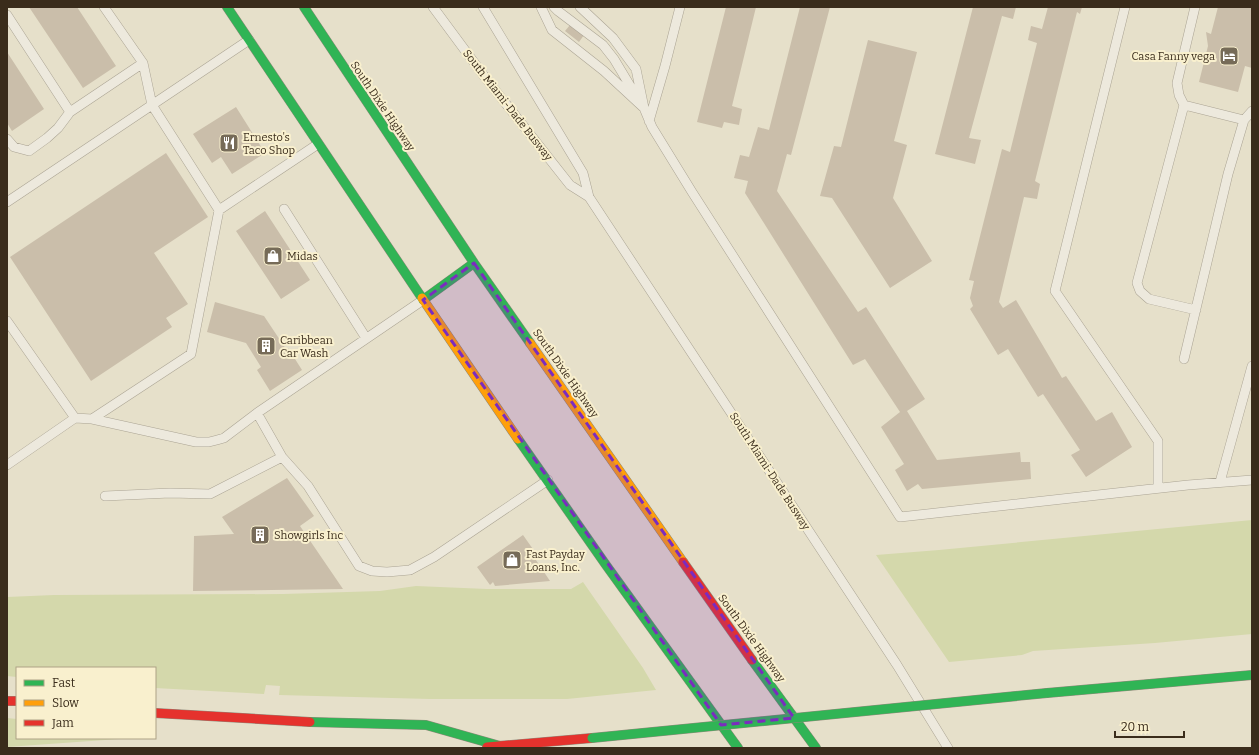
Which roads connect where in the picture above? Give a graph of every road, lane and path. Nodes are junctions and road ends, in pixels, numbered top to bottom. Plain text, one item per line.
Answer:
1 (104, 7) edge
2 (227, 7) edge
3 (304, 7) edge
4 (433, 7) edge
5 (483, 7) edge
6 (541, 7) edge
7 (554, 7) edge
8 (580, 7) edge
9 (680, 7) edge
10 (1125, 7) edge
11 (1195, 7) edge
12 (7, 15) edge
13 (249, 40) junction
14 (143, 64) junction
15 (152, 105) junction
16 (1184, 105) junction
17 (644, 108) junction
18 (1252, 111) edge
19 (70, 112) junction
20 (1244, 120) junction
21 (648, 121) junction
22 (7, 139) edge
23 (318, 144) junction
24 (589, 197) junction
25 (7, 202) edge
26 (284, 209) dead end
27 (219, 210) junction
28 (474, 263) junction
29 (422, 300) junction
30 (1196, 310) junction
31 (7, 321) edge
32 (366, 338) junction
33 (1184, 359) dead end
34 (1252, 366) edge
35 (257, 412) junction
36 (75, 418) junction
37 (92, 419) junction
38 (282, 457) junction
39 (7, 465) edge
40 (548, 480) junction
41 (1252, 480) edge
42 (1220, 482) junction
43 (1158, 488) junction
44 (105, 496) dead end
45 (1252, 675) edge
46 (156, 713) edge
47 (500, 746) junction
48 (473, 748) edge
49 (738, 748) edge
50 (816, 748) edge
51 (948, 748) edge

1 - 14 lane
2 - 13 highway
3 - 28 highway, South Dixie Highway
4 - 24 lane, South Miami-Dade Busway
5 - 24 lane, South Miami-Dade Busway
6 - 17 lane
7 - 17 lane
8 - 17 lane
9 - 21 lane
10 - 43 lane
11 - 16 lane
12 - 19 lane
13 - 15 lane
13 - 23 highway
14 - 15 lane
14 - 19 lane
15 - 25 lane
15 - 27 lane
16 - 20 lane
16 - 30 lane
17 - 21 lane
18 - 20 lane
19 - 22 lane
20 - 30 lane
21 - 43 lane
23 - 27 lane
23 - 29 highway
24 - 51 lane, South Miami-Dade Busway
26 - 32 lane
27 - 37 lane
28 - 29 highway
28 - 50 highway, South Dixie Highway
29 - 32 lane
29 - 40 highway
30 - 33 lane
31 - 36 lane
32 - 35 lane
34 - 42 lane
35 - 37 lane
35 - 38 lane
36 - 37 lane
36 - 39 lane
38 - 40 lane
38 - 44 lane
40 - 49 highway
41 - 42 lane
42 - 43 lane
45 - 47 highway, bridge
46 - 47 highway
47 - 48 highway

